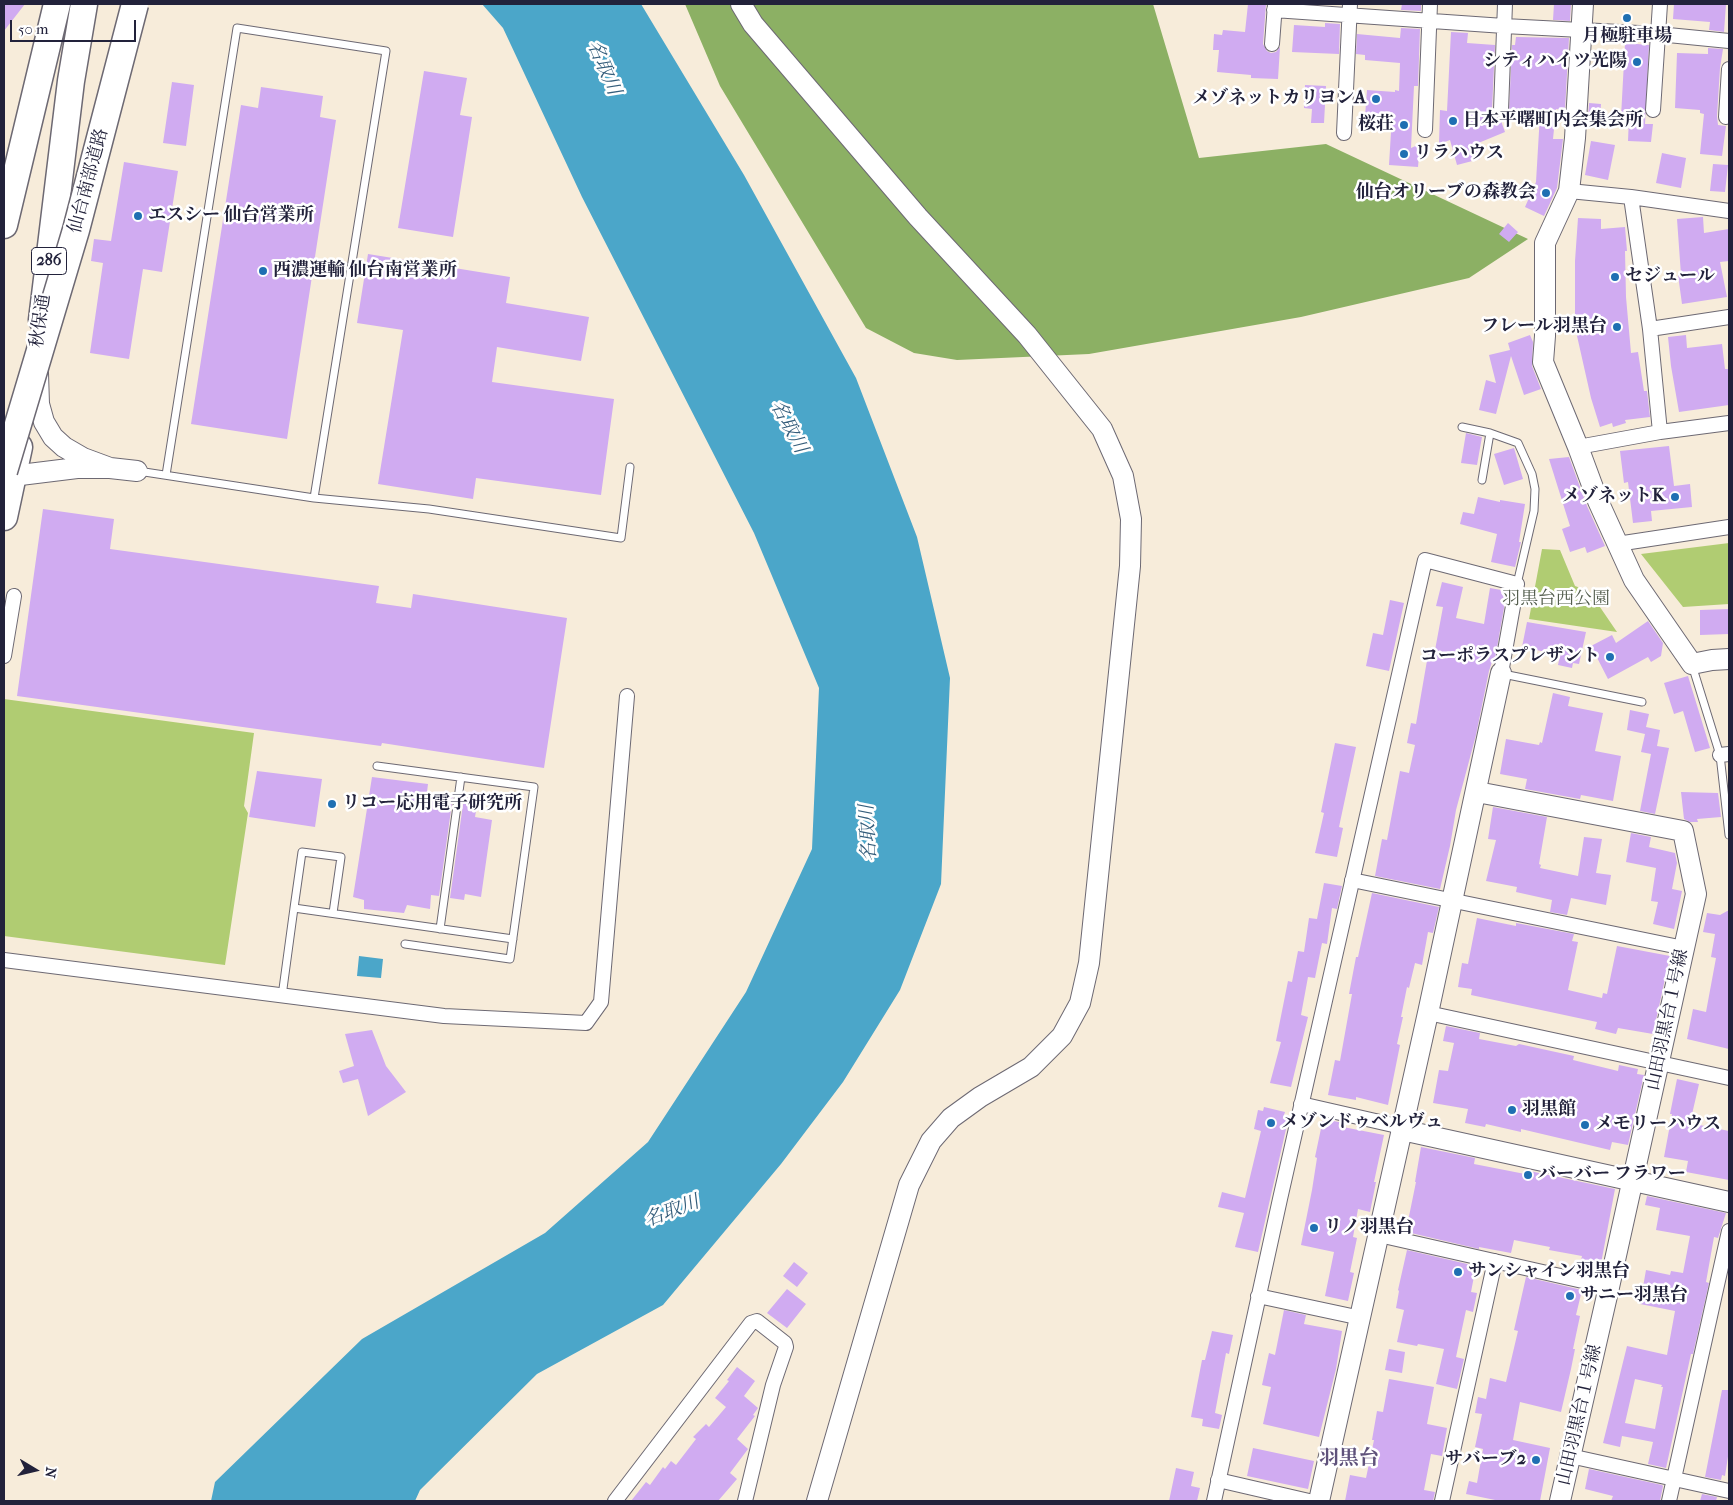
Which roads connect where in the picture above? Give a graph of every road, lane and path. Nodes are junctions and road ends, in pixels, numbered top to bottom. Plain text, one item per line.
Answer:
1 (57, 4) edge
2 (84, 4) edge
3 (135, 4) edge
4 (741, 4) edge
5 (1430, 4) edge
6 (1505, 4) edge
7 (1582, 4) edge
8 (1660, 4) edge
9 (1275, 7) edge
10 (1350, 9) edge
11 (1429, 21) junction
12 (1504, 26) junction
13 (1581, 30) junction
14 (1658, 34) junction
15 (1729, 41) edge
16 (1272, 44) dead end
17 (1729, 69) edge
18 (1501, 110) dead end
19 (1653, 110) dead end
20 (1726, 117) dead end
21 (1425, 130) dead end
22 (1344, 133) dead end
23 (1569, 191) junction
24 (1631, 197) junction
25 (1729, 211) edge
26 (4, 225) edge
27 (1729, 317) edge
28 (41, 324) junction
29 (1650, 329) junction
30 (1729, 423) edge
31 (1462, 427) dead end
32 (1660, 432) junction
33 (1490, 433) junction
34 (1578, 447) junction
35 (630, 467) dead end
36 (110, 468) junction
37 (138, 471) joint
38 (7, 474) edge
39 (166, 475) junction
40 (1482, 480) dead end
41 (314, 498) junction
42 (4, 517) edge
43 (1729, 527) edge
44 (1617, 544) junction
45 (1517, 584) junction
46 (14, 596) dead end
47 (4, 656) edge
48 (1729, 659) edge
49 (1692, 664) junction
50 (1501, 673) junction
51 (627, 696) dead end
52 (1642, 702) dead end
53 (1724, 755) edge
54 (377, 766) dead end
55 (461, 777) junction
56 (1477, 792) junction
57 (1729, 835) edge
58 (1352, 880) junction
59 (1453, 900) junction
60 (294, 908) junction
61 (333, 913) junction
62 (440, 928) junction
63 (513, 939) junction
64 (405, 944) dead end
65 (1684, 948) junction
66 (4, 960) edge
67 (282, 997) junction
68 (1428, 1014) junction
69 (1659, 1064) junction
70 (1729, 1078) edge
71 (1301, 1104) junction
72 (1402, 1130) junction
73 (1632, 1180) junction
74 (1729, 1202) edge
75 (1729, 1231) edge
76 (1379, 1235) junction
77 (1495, 1261) junction
78 (1609, 1287) junction
79 (1258, 1296) junction
80 (1361, 1318) junction
81 (1570, 1456) junction
82 (1674, 1479) junction
83 (1218, 1480) junction
84 (1729, 1491) edge
85 (615, 1501) edge
86 (745, 1501) edge
87 (817, 1501) edge
88 (1214, 1501) edge
89 (1309, 1501) edge
90 (1319, 1501) edge
91 (1442, 1501) edge
92 (1560, 1501) edge
93 (1669, 1501) edge

1 - 26 highway
2 - 28 highway, 秋保通 / 286
3 - 38 highway, 仙台南部道路, bridge
4 - 87 street
5 - 11 street
6 - 12 street
7 - 13 street
8 - 14 street
9 - 10 street
9 - 16 street
10 - 11 street
10 - 22 street
11 - 12 street
11 - 21 street
12 - 13 street
12 - 18 street
13 - 14 street
13 - 23 street
14 - 15 street
14 - 19 street
17 - 20 street
23 - 24 street
23 - 34 street
24 - 25 street
24 - 29 street
27 - 29 street
28 - 36 street
28 - 38 highway, 秋保通 / 286
29 - 32 street
30 - 32 street
31 - 33 lane
32 - 34 street
33 - 40 lane
33 - 45 lane
34 - 44 street
35 - 41 lane
36 - 37 street
36 - 38 street
37 - 39 lane
38 - 42 highway, 秋保通 / 286
39 - 41 lane
39 - 41 lane
43 - 44 street
44 - 49 street
45 - 50 street
45 - 58 street
46 - 47 street
48 - 49 street
49 - 53 lane
50 - 52 lane
50 - 56 street
51 - 67 street
53 - 57 lane
54 - 55 lane
55 - 62 lane
55 - 63 lane
56 - 59 street
56 - 65 street, 山田羽黒台１号線
58 - 59 street
58 - 71 street
59 - 65 street
59 - 68 street
60 - 61 lane
60 - 61 lane
60 - 67 lane
61 - 62 lane
62 - 63 lane
63 - 64 lane
65 - 69 street, 山田羽黒台１号線
66 - 67 street
68 - 69 street
68 - 72 street
69 - 70 street
69 - 73 street, 山田羽黒台１号線
71 - 72 street
71 - 79 street
72 - 73 street
72 - 76 street
73 - 74 street
73 - 78 street, 山田羽黒台１号線
75 - 82 street
76 - 77 street
76 - 80 street
77 - 78 street
77 - 91 street
78 - 81 street, 山田羽黒台１号線
79 - 80 street
79 - 83 street
80 - 90 street
81 - 82 street
81 - 92 street, 山田羽黒台１号線
82 - 84 street
82 - 93 street
83 - 88 street
83 - 89 street
85 - 86 street

